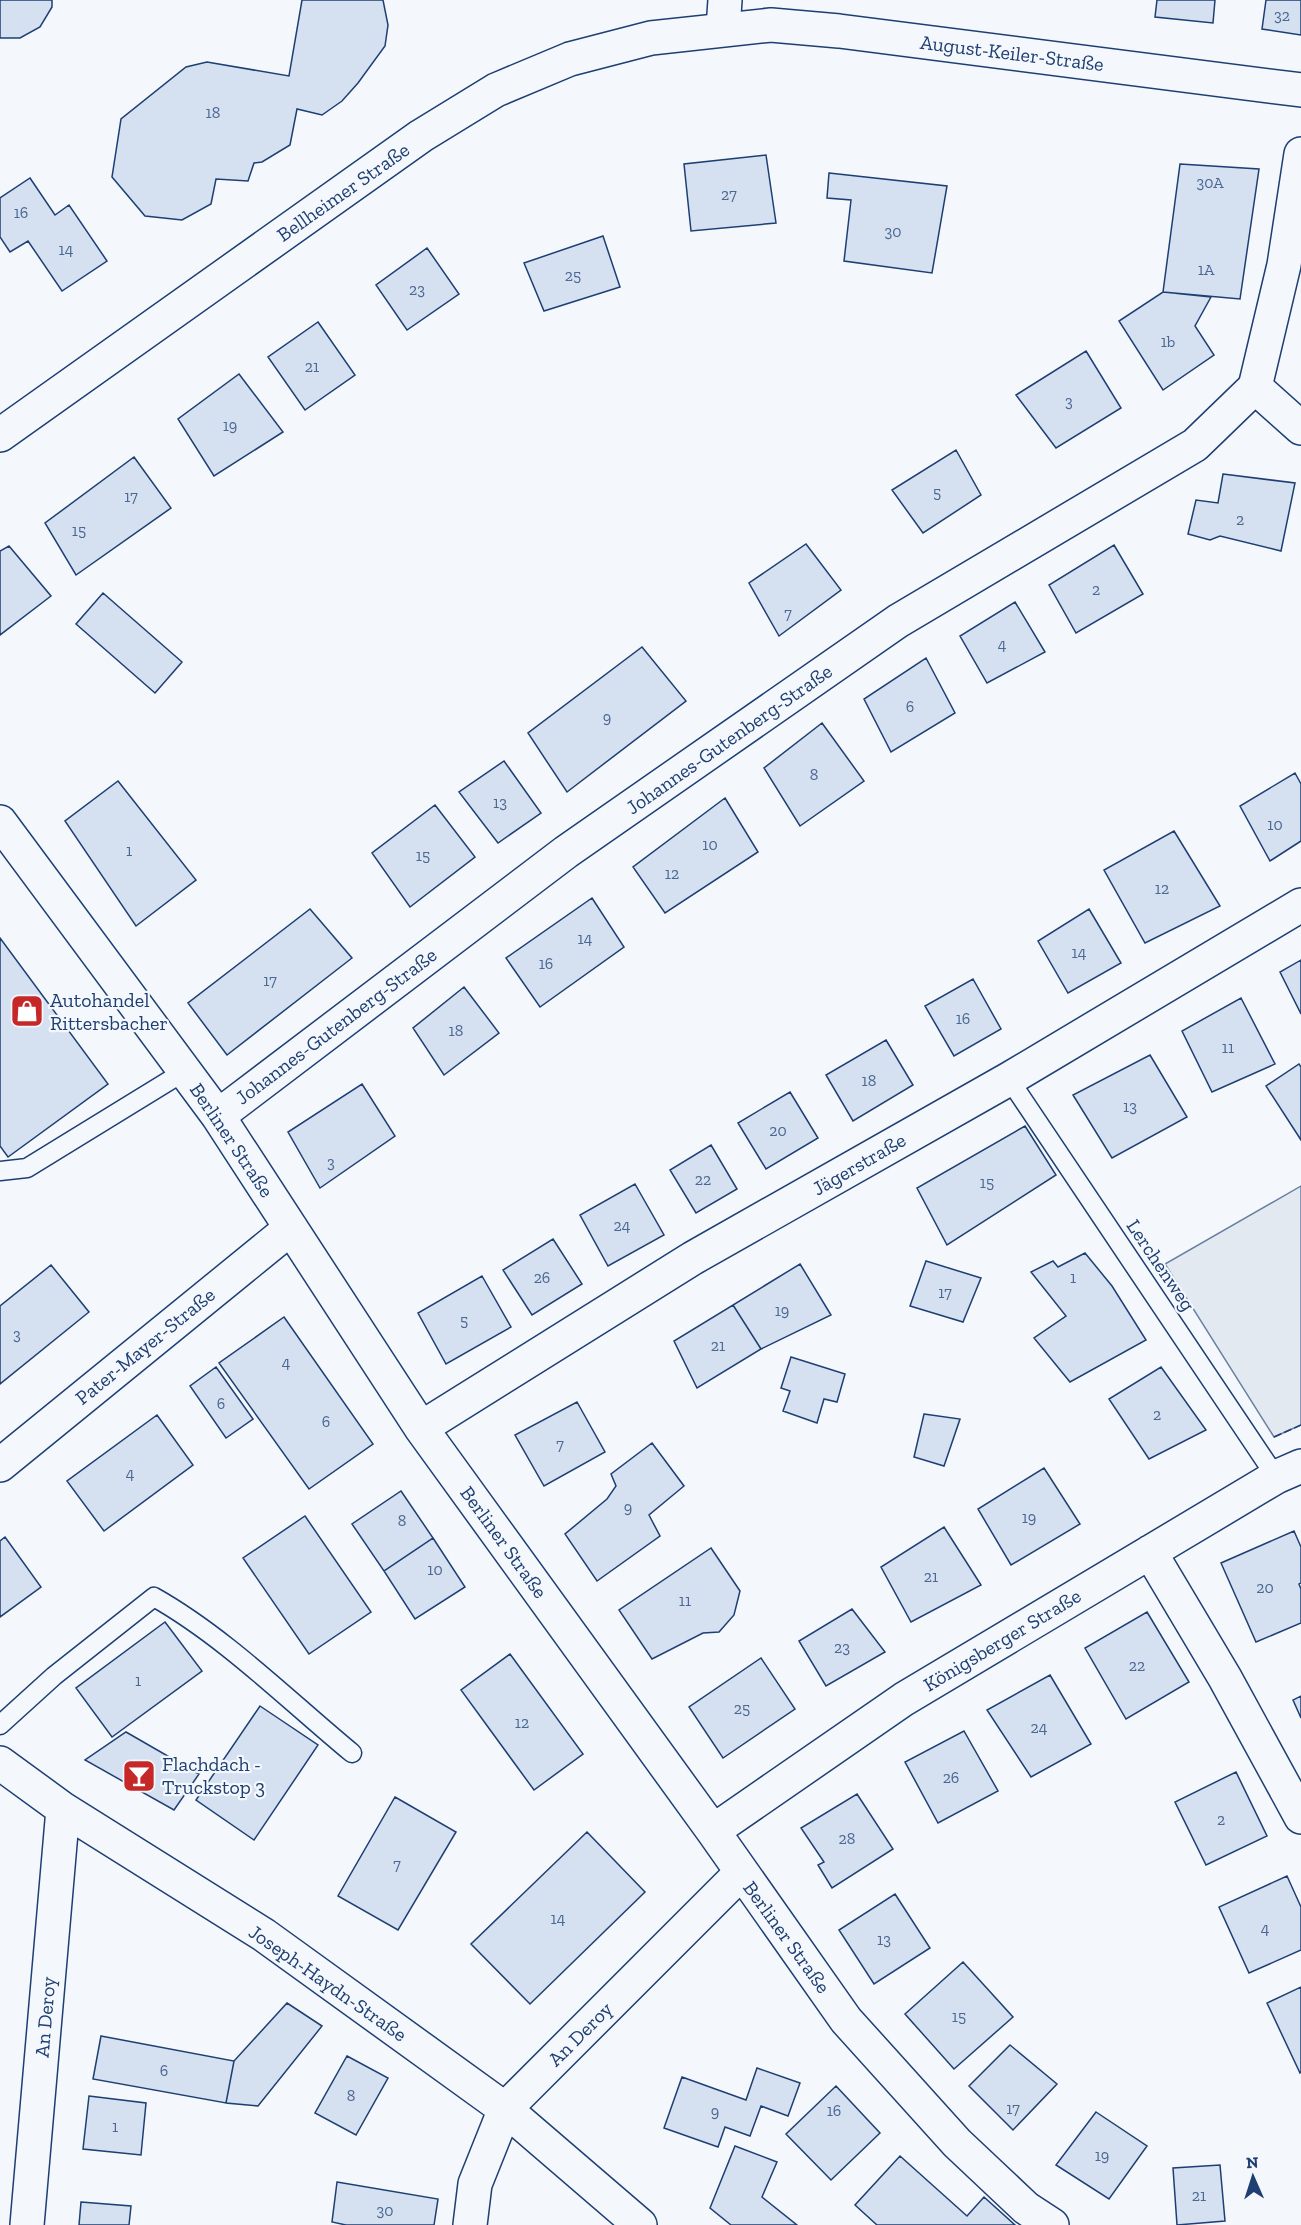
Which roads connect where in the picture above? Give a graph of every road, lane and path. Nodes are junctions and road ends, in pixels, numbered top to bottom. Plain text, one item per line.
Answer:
1 (724, 15) edge
2 (1301, 90) edge
3 (1301, 154) edge
4 (1255, 387) junction
5 (1301, 428) edge
6 (0, 435) edge
7 (0, 822) edge
8 (1301, 905) edge
9 (185, 1071) junction
10 (1009, 1079) junction
11 (218, 1116) junction
12 (0, 1171) edge
13 (291, 1228) junction
14 (421, 1428) junction
15 (0, 1465) edge
16 (1288, 1472) edge
17 (1150, 1552) junction
18 (0, 1725) edge
19 (352, 1754) dead end
20 (0, 1763) edge
21 (63, 1809) junction
22 (1301, 1817) edge
23 (713, 1831) junction
24 (741, 1873) junction
25 (505, 2109) junction
26 (27, 2225) edge
27 (470, 2225) edge
28 (640, 2225) edge
29 (1052, 2225) edge

1 - 2 street, August-Keiler-Straße
1 - 6 street, Bellheimer Straße
3 - 4 street
4 - 5 street
4 - 11 street, Johannes-Gutenberg-Straße
7 - 9 street, Berliner Straße
8 - 10 street, Jägerstraße
9 - 11 street, Berliner Straße
9 - 12 lane
10 - 14 street, Jägerstraße
10 - 16 lane, Lerchenweg
11 - 13 street, Berliner Straße
13 - 14 street, Berliner Straße
13 - 15 street, Pater-Mayer-Straße
14 - 23 street, Berliner Straße
16 - 17 street, Königsberger Straße
17 - 22 street
17 - 23 street, Königsberger Straße
18 - 19 lane
20 - 21 street, Joseph-Haydn-Straße
21 - 25 street, Joseph-Haydn-Straße
21 - 26 street, An Deroy
23 - 24 street, Berliner Straße
24 - 25 street, An Deroy
24 - 29 street, Berliner Straße
25 - 27 street, An Deroy
25 - 28 street, Joseph-Haydn-Straße

